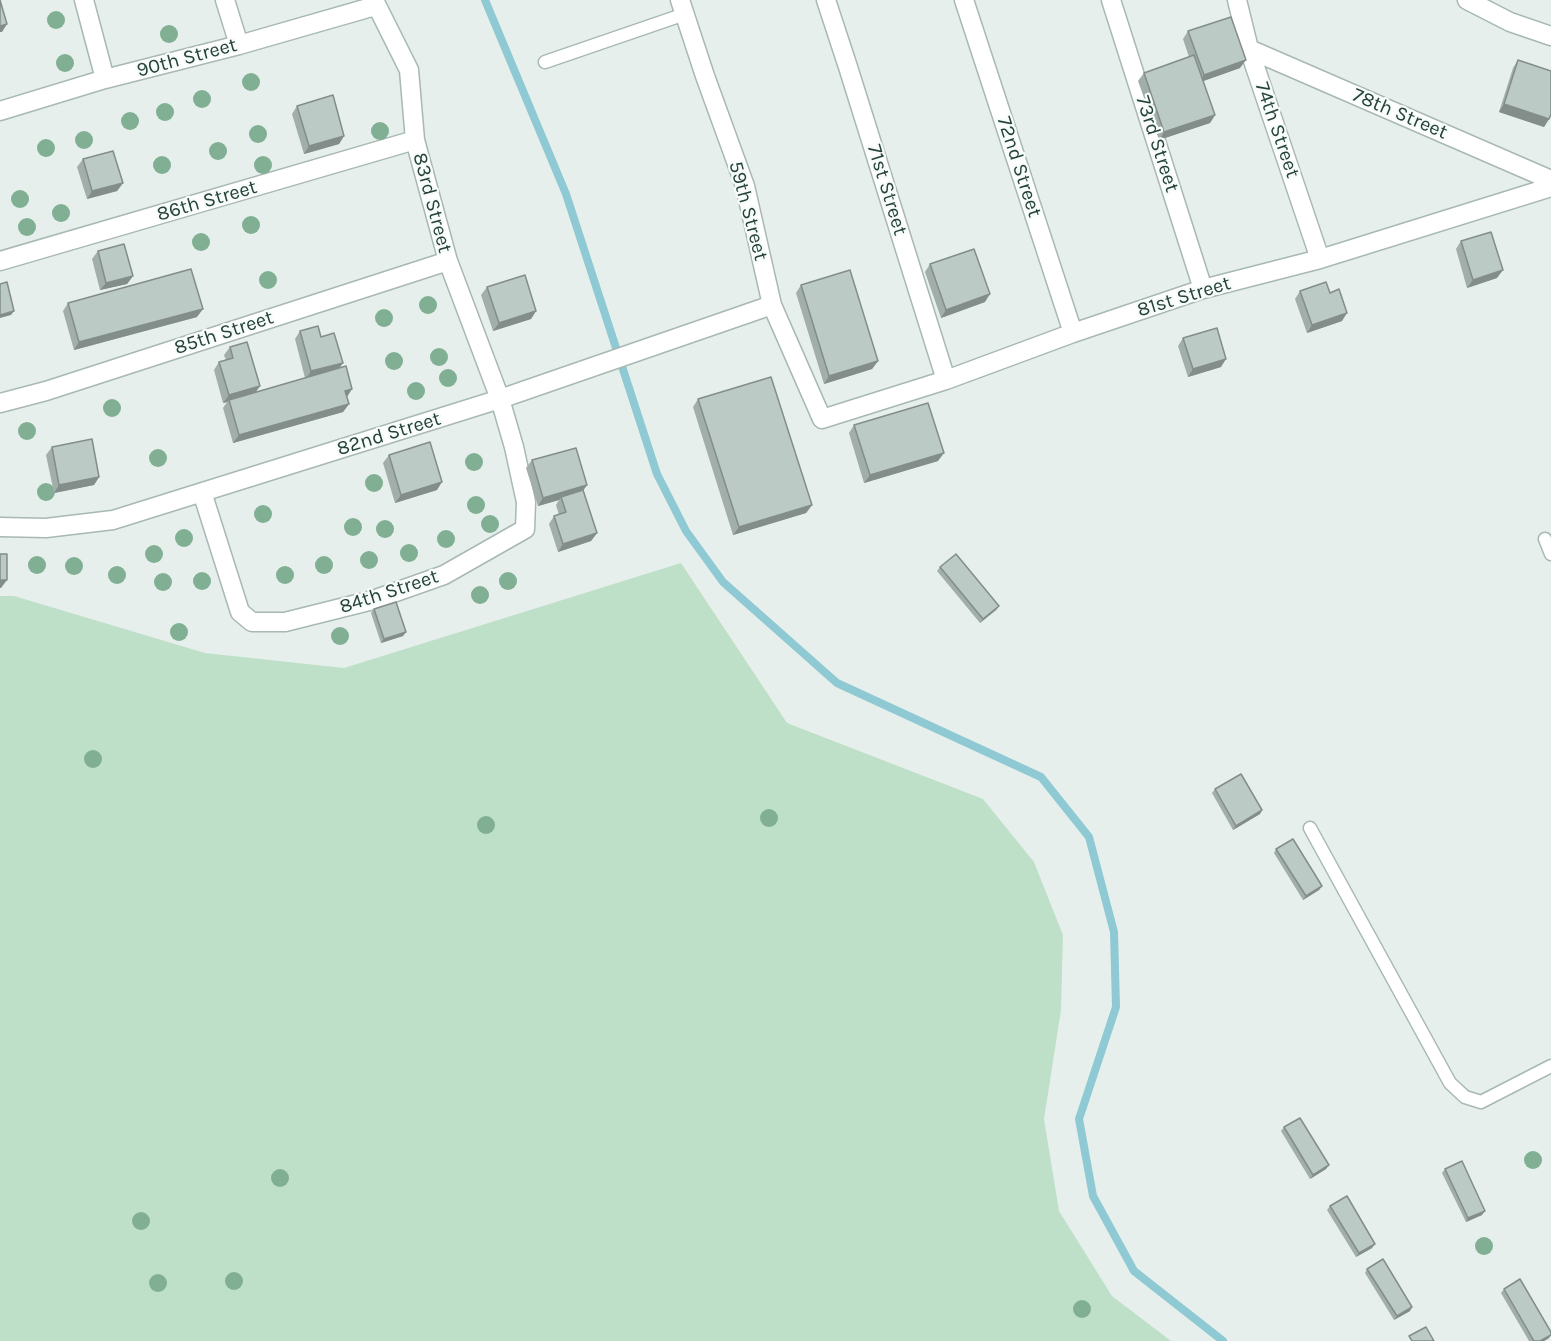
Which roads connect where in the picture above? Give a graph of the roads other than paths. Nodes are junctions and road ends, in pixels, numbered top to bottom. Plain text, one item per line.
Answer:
1 (84, 0) edge
2 (225, 0) edge
3 (826, 0) edge
4 (964, 0) edge
5 (1111, 0) edge
6 (1237, 0) edge
7 (1467, 0) edge
8 (374, 3) edge
9 (682, 7) edge
10 (1551, 36) edge
11 (239, 45) junction
12 (1249, 49) junction
13 (544, 62) dead end
14 (105, 79) junction
15 (0, 111) edge
16 (415, 140) junction
17 (1551, 180) edge
18 (1551, 187) edge
19 (1320, 259) junction
20 (0, 261) edge
21 (448, 261) junction
22 (1203, 289) junction
23 (771, 305) junction
24 (1073, 333) junction
25 (946, 380) junction
26 (500, 399) junction
27 (0, 404) edge
28 (822, 419) joint
29 (202, 492) junction
30 (0, 527) edge
31 (1545, 539) dead end
32 (1551, 554) edge
33 (1310, 828) dead end
34 (1551, 1066) edge

1 - 14 street
2 - 11 street
3 - 25 street, 71st Street
4 - 24 street, 72nd Street
5 - 22 street, 73rd Street
6 - 12 street, 74th Street
7 - 10 street
8 - 11 street, 90th Street
8 - 16 street, 83rd Street
9 - 13 lane
9 - 23 street, 59th Street
11 - 14 street, 90th Street
12 - 17 street, 78th Street
12 - 19 street, 74th Street
14 - 15 street, 90th Street
16 - 20 street, 86th Street
16 - 21 street, 83rd Street
18 - 19 street, 81st Street
19 - 22 street, 81st Street
21 - 26 street, 83rd Street
21 - 27 street, 85th Street
22 - 24 street, 81st Street
23 - 26 street, 82nd Street
23 - 28 street, 59th Street
24 - 25 street, 81st Street
25 - 28 street, 81st Street
26 - 29 street, 82nd Street
26 - 29 street, 84th Street
29 - 30 street, 82nd Street
31 - 32 lane
33 - 34 lane

